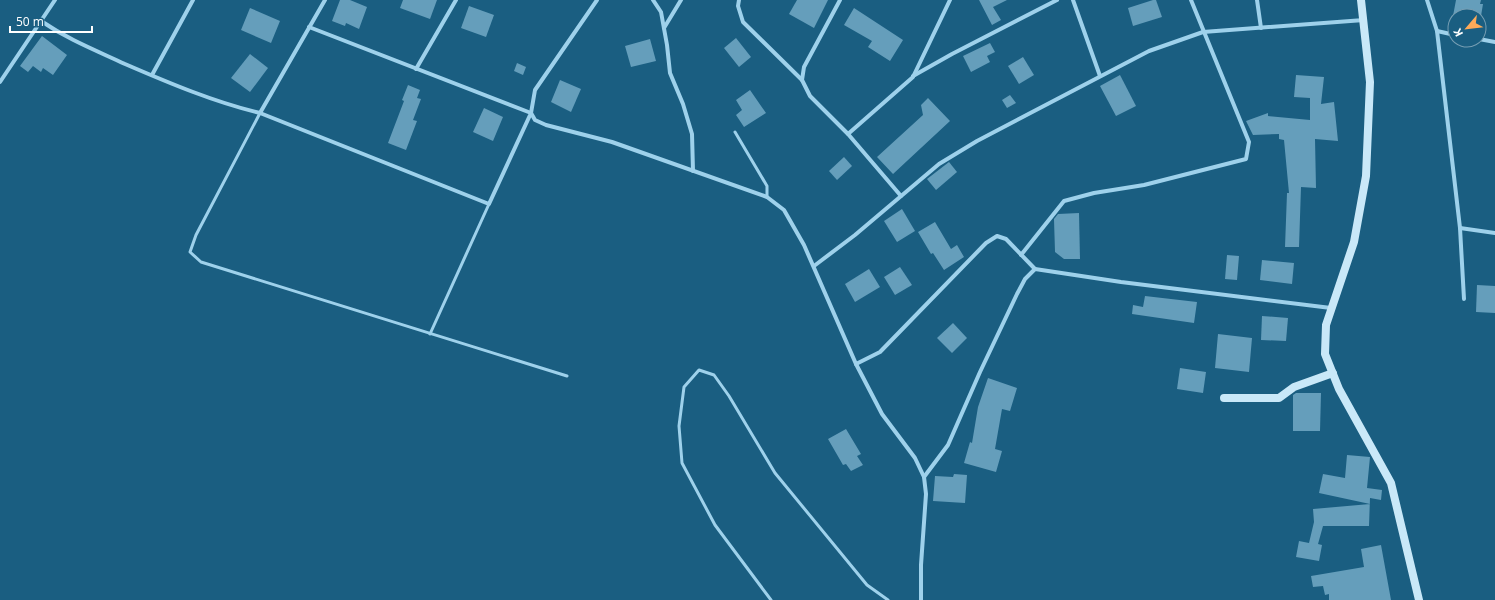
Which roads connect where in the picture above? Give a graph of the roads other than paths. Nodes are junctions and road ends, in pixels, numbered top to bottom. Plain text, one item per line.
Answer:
1 (55, 0) edge
2 (194, 0) edge
3 (325, 0) edge
4 (456, 0) edge
5 (597, 0) edge
6 (653, 0) edge
7 (681, 0) edge
8 (739, 0) edge
9 (840, 0) edge
10 (950, 0) edge
11 (1057, 0) edge
12 (1073, 0) edge
13 (1191, 0) edge
14 (1257, 0) edge
15 (1361, 0) edge
16 (1427, 0) edge
17 (1364, 20) junction
18 (41, 21) junction
19 (308, 27) junction
20 (664, 28) junction
21 (1261, 28) junction
22 (1437, 31) junction
23 (1203, 32) junction
24 (1447, 33) edge
25 (416, 68) junction
26 (152, 75) junction
27 (1100, 76) junction
28 (913, 77) junction
29 (802, 80) junction
30 (0, 82) edge
31 (260, 113) junction
32 (531, 113) junction
33 (735, 132) dead end
34 (848, 134) junction
35 (693, 171) junction
36 (901, 196) junction
37 (767, 197) junction
38 (489, 204) junction
39 (1460, 228) junction
40 (1495, 233) edge
41 (1021, 255) junction
42 (814, 266) junction
43 (1036, 269) junction
44 (1464, 299) dead end
45 (1331, 308) junction
46 (430, 334) junction
47 (856, 364) junction
48 (1333, 373) junction
49 (567, 376) dead end
50 (1224, 398) dead end
51 (924, 477) junction
52 (771, 600) edge
53 (888, 600) edge
54 (921, 600) edge
55 (1419, 600) edge

1 - 18 street
2 - 26 street
3 - 19 street
4 - 25 street
5 - 32 street
6 - 20 street
7 - 20 street
8 - 29 street
9 - 29 street
10 - 28 street
11 - 28 street
12 - 27 street
13 - 23 street
14 - 21 street
15 - 17 street
16 - 22 street
17 - 21 street
17 - 45 street
18 - 26 street
18 - 30 street
19 - 25 street
19 - 31 street
20 - 35 street
21 - 23 street
22 - 24 street
22 - 39 street
23 - 27 street
23 - 41 street
25 - 32 street
26 - 31 street
27 - 36 street
28 - 34 street
29 - 34 street
31 - 38 street
31 - 46 lane
32 - 35 street
32 - 38 street
33 - 37 lane
34 - 36 street
35 - 37 street
36 - 42 street
37 - 42 street
38 - 46 lane
39 - 40 street
39 - 44 street
41 - 43 street
41 - 47 street
42 - 47 street
43 - 45 street
43 - 51 street
45 - 48 street
46 - 49 lane
47 - 51 street
48 - 50 street
48 - 55 street
51 - 54 street
52 - 53 lane

